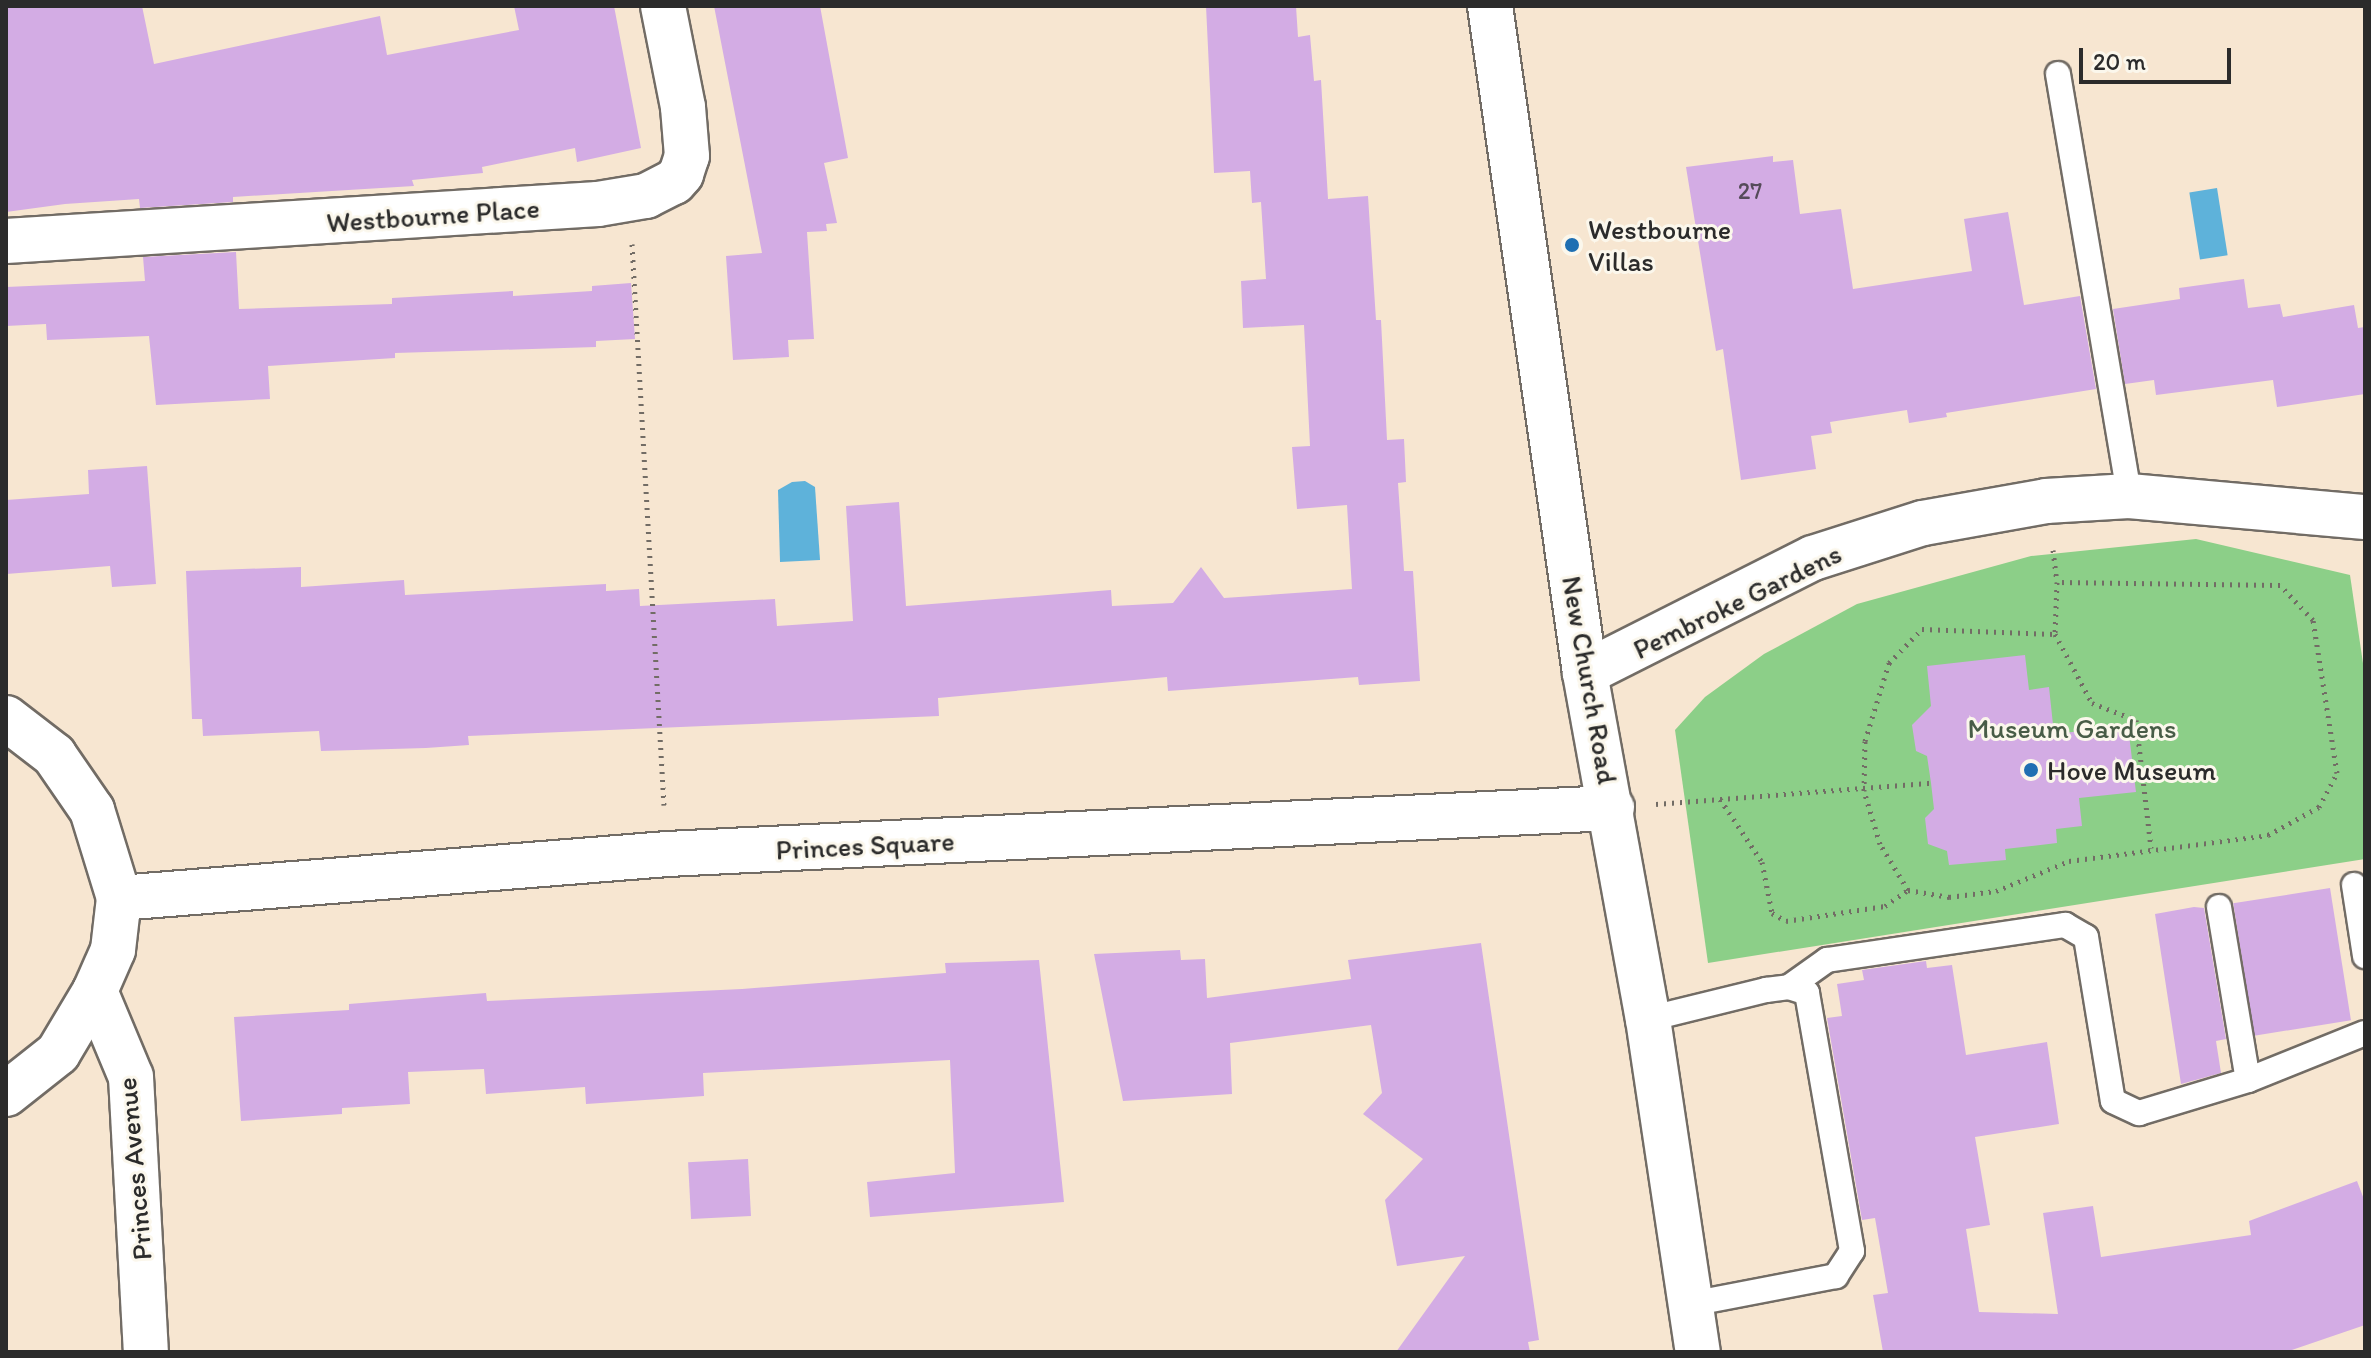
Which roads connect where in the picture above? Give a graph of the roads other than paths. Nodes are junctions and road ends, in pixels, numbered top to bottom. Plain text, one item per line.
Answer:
1 (663, 6) edge
2 (1490, 6) edge
3 (2058, 74) dead end
4 (6, 241) edge
5 (2129, 496) junction
6 (2365, 517) edge
7 (1585, 673) junction
8 (6, 718) edge
9 (1612, 808) junction
10 (2354, 885) dead end
11 (119, 898) junction
12 (2219, 907) dead end
13 (2365, 956) edge
14 (1789, 987) junction
15 (95, 991) junction
16 (1648, 1019) junction
17 (2365, 1033) edge
18 (2248, 1080) junction
19 (6, 1094) edge
20 (1691, 1304) junction
21 (146, 1352) edge
22 (1698, 1352) edge

1 - 4 street, Westbourne Place
2 - 7 street, New Church Road
3 - 5 lane
5 - 6 street, Pembroke Gardens
5 - 7 street, Pembroke Gardens
7 - 9 street, New Church Road
8 - 11 street
9 - 11 street, Princes Square
9 - 16 street, New Church Road
10 - 13 lane
11 - 15 street
12 - 18 lane
14 - 16 lane
14 - 18 lane
14 - 20 lane
15 - 19 street
15 - 21 street, Princes Avenue
16 - 20 street, New Church Road
17 - 18 lane
20 - 22 street, New Church Road

